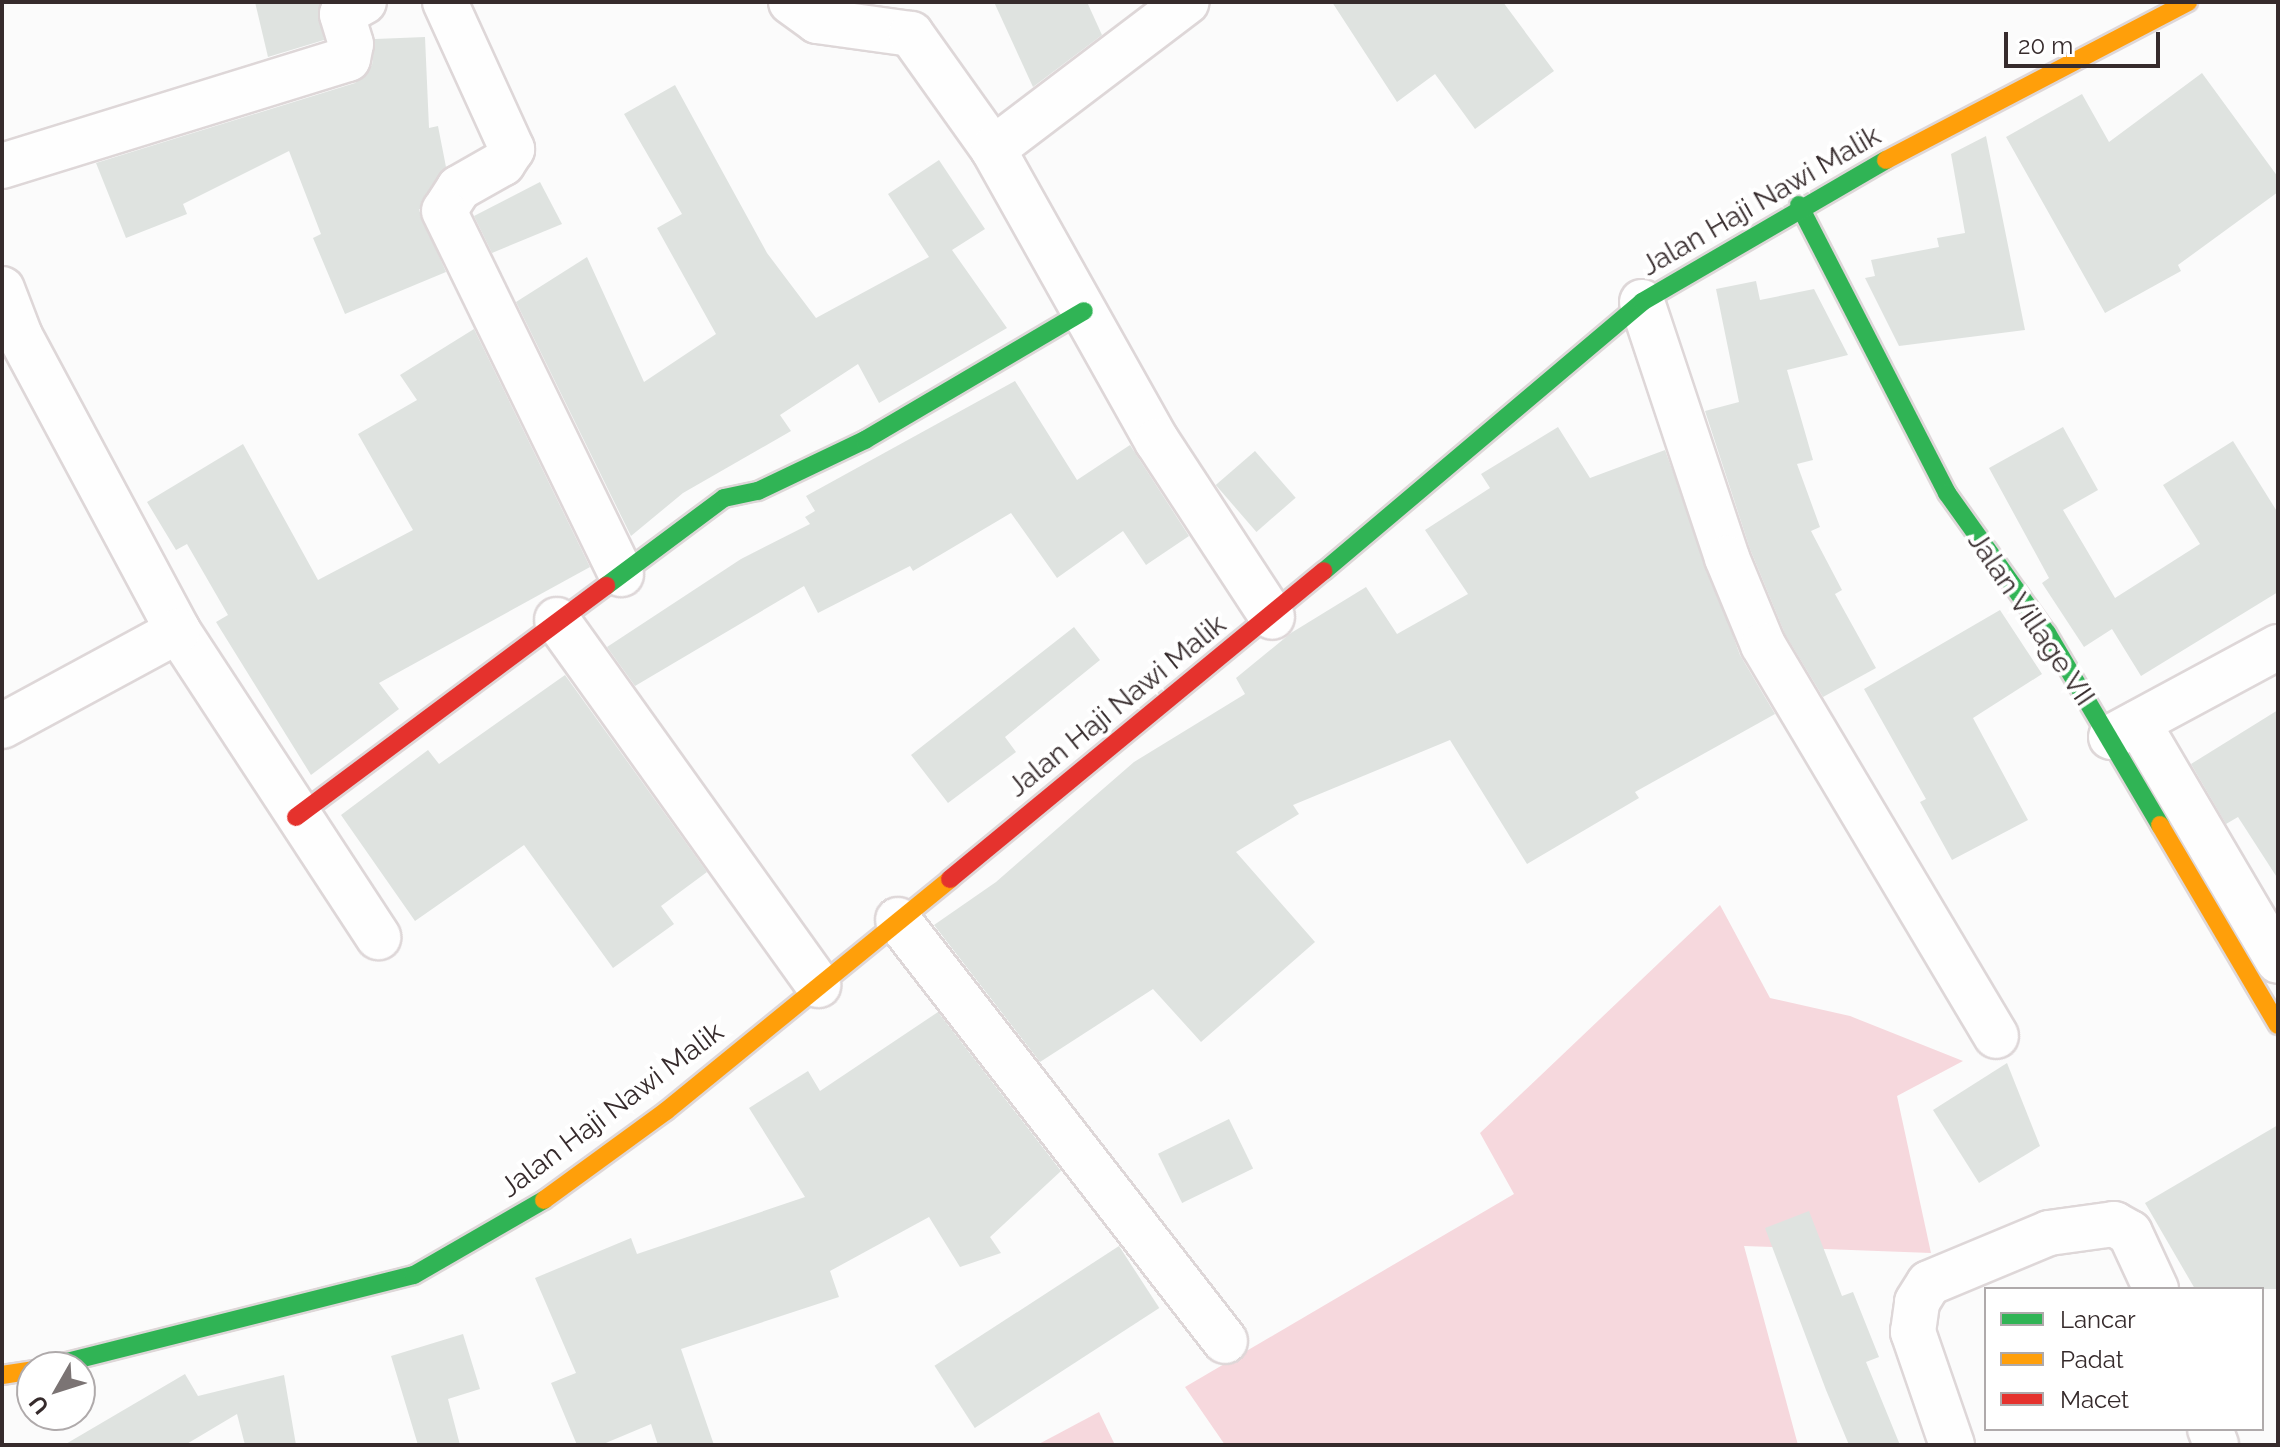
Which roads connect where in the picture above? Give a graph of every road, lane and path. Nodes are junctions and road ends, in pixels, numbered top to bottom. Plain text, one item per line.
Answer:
1 (364, 2) edge
2 (445, 2) edge
3 (791, 2) edge
4 (1187, 2) edge
5 (2188, 2) edge
6 (993, 149) junction
7 (2, 166) edge
8 (1799, 205) junction
9 (2, 289) edge
10 (1642, 302) junction
11 (1084, 311) junction
12 (621, 574) junction
13 (1272, 617) junction
14 (557, 620) junction
15 (178, 631) junction
16 (2278, 647) edge
17 (2, 726) edge
18 (2124, 730) junction
19 (296, 817) junction
20 (898, 920) junction
21 (378, 937) dead end
22 (2278, 961) edge
23 (818, 985) junction
24 (2278, 1025) edge
25 (1996, 1036) dead end
26 (2155, 1287) edge
27 (1225, 1341) dead end
28 (96, 1355) edge
29 (1952, 1445) edge

1 - 7 street
2 - 12 street
3 - 6 street
4 - 6 street
5 - 8 main road, Jalan Haji Nawi Malik
6 - 11 street
8 - 10 main road, Jalan Haji Nawi Malik
8 - 18 main road, Jalan Village VII
9 - 15 street
10 - 13 main road, Jalan Haji Nawi Malik
10 - 25 street
11 - 12 main road
11 - 13 street
12 - 14 main road
13 - 20 main road, Jalan Haji Nawi Malik
14 - 19 main road
14 - 23 street
15 - 17 street
15 - 19 street
16 - 18 street
18 - 22 street, Jalan Village VII
18 - 24 main road, Jalan Village VII
19 - 21 street
20 - 23 main road, Jalan Haji Nawi Malik
20 - 27 street
23 - 28 main road, Jalan Haji Nawi Malik
26 - 29 street

